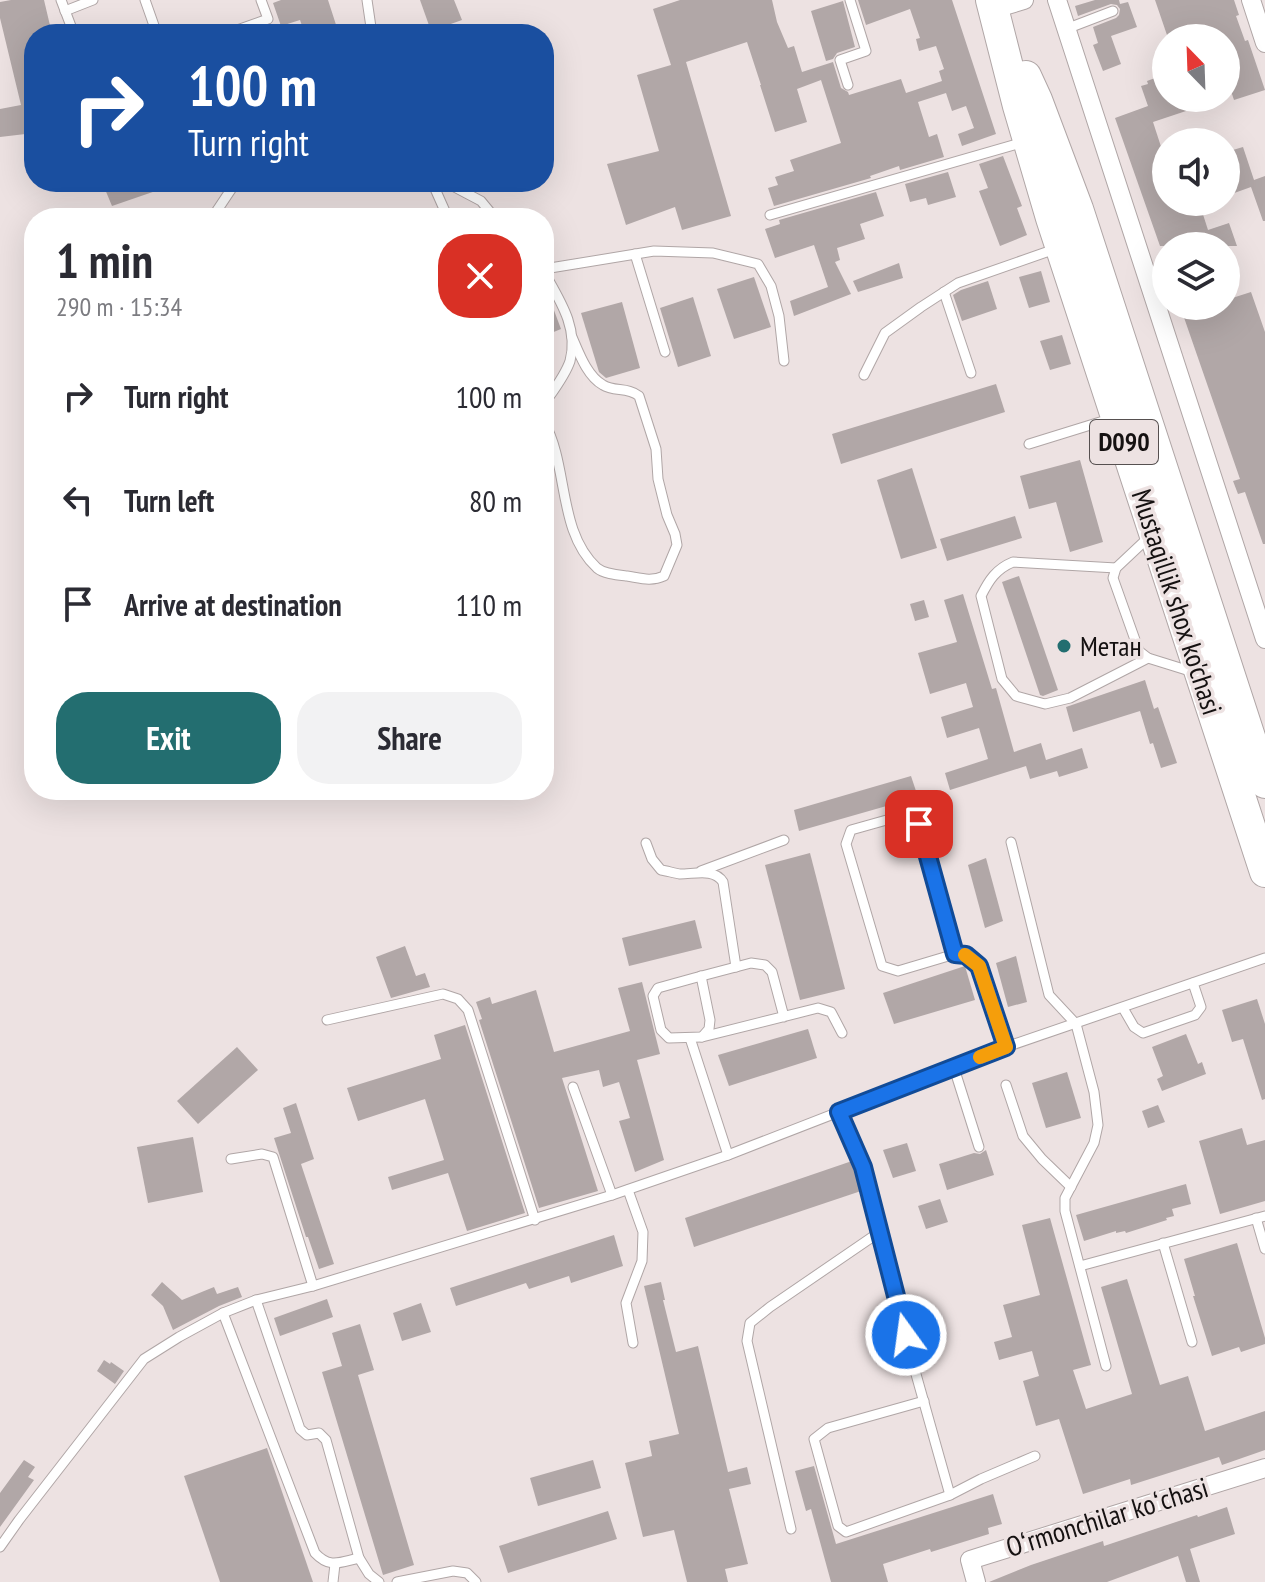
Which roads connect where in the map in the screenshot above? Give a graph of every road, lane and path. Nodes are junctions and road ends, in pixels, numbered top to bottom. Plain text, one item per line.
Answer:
1 (61, 0) edge
2 (93, 0) edge
3 (145, 0) edge
4 (261, 0) edge
5 (367, 0) edge
6 (850, 0) edge
7 (1024, 0) edge
8 (1057, 0) edge
9 (1251, 0) edge
10 (993, 5) edge
11 (65, 11) junction
12 (1113, 11) dead end
13 (70, 24) edge
14 (153, 24) edge
15 (254, 24) edge
16 (371, 24) edge
17 (1066, 29) junction
18 (1265, 43) edge
19 (848, 85) dead end
20 (1028, 140) junction
21 (464, 192) edge
22 (487, 208) edge
23 (770, 215) dead end
24 (1060, 247) junction
25 (635, 254) junction
26 (554, 268) edge
27 (554, 289) edge
28 (944, 292) junction
29 (572, 337) junction
30 (665, 352) dead end
31 (784, 361) dead end
32 (971, 373) dead end
33 (864, 375) dead end
34 (554, 389) edge
35 (1116, 417) junction
36 (1029, 444) dead end
37 (554, 447) edge
38 (1154, 533) junction
39 (1116, 568) junction
40 (1265, 639) edge
41 (1148, 658) junction
42 (1200, 674) junction
43 (1265, 783) edge
44 (784, 840) dead end
45 (1011, 842) dead end
46 (646, 843) dead end
47 (1265, 872) edge
48 (696, 873) junction
49 (955, 954) junction
50 (1265, 958) edge
51 (736, 967) junction
52 (701, 976) junction
53 (1193, 983) junction
54 (1123, 1008) junction
55 (784, 1017) junction
56 (327, 1020) dead end
57 (1076, 1024) junction
58 (842, 1033) dead end
59 (702, 1037) junction
60 (690, 1038) junction
61 (1006, 1047) junction
62 (954, 1068) junction
63 (1006, 1085) dead end
64 (573, 1087) dead end
65 (839, 1112) junction
66 (979, 1147) dead end
67 (728, 1155) junction
68 (231, 1159) dead end
69 (1071, 1187) junction
70 (628, 1190) junction
71 (612, 1195) junction
72 (1260, 1217) edge
73 (535, 1220) junction
74 (881, 1231) junction
75 (1163, 1243) junction
76 (1265, 1249) edge
77 (1080, 1266) junction
78 (313, 1286) junction
79 (256, 1300) junction
80 (223, 1313) junction
81 (1192, 1342) dead end
82 (633, 1343) dead end
83 (1106, 1366) dead end
84 (924, 1401) junction
85 (1035, 1456) dead end
86 (1265, 1468) edge
87 (950, 1495) junction
88 (791, 1529) dead end
89 (0, 1547) edge
90 (359, 1558) junction
91 (335, 1564) junction
92 (333, 1582) edge
93 (379, 1582) edge
94 (397, 1582) edge
95 (476, 1582) edge
96 (976, 1582) edge

1 - 11 lane
2 - 11 lane
3 - 14 lane
4 - 15 lane
5 - 16 lane
6 - 19 lane
7 - 10 street
8 - 17 street
9 - 18 street
10 - 20 main road, Mustaqillik shox ko'chasi / D090
10 - 43 main road, Mustaqillik shox ko'chasi / D090
11 - 13 lane
12 - 17 lane
17 - 40 street
20 - 23 lane
20 - 24 main road, Mustaqillik shox ko'chasi / D090
21 - 22 lane
24 - 28 lane
24 - 35 main road, Mustaqillik shox ko'chasi / D090
25 - 26 lane
25 - 30 lane
25 - 31 lane
27 - 29 lane
28 - 32 lane
28 - 33 lane
29 - 34 lane
29 - 37 lane
35 - 36 lane
35 - 38 main road, Mustaqillik shox ko'chasi / D090
38 - 39 lane
38 - 42 main road, Mustaqillik shox ko'chasi / D090
39 - 41 lane
39 - 41 lane
41 - 42 lane
42 - 47 main road, Mustaqillik shox ko'chasi / D090
44 - 48 lane
45 - 57 lane
46 - 48 lane
48 - 51 lane
49 - 49 lane
49 - 61 lane
50 - 53 lane
51 - 52 lane
51 - 55 lane
52 - 59 lane
52 - 60 lane
53 - 54 lane
53 - 54 lane
54 - 57 lane
55 - 58 lane
55 - 59 lane
56 - 73 lane
57 - 61 lane
57 - 69 lane
59 - 60 lane
60 - 67 lane
61 - 62 lane
62 - 65 lane
62 - 66 lane
63 - 69 lane
64 - 71 lane
65 - 67 lane
65 - 74 lane
67 - 70 lane
68 - 78 lane
69 - 77 lane
70 - 71 lane
70 - 82 lane
71 - 73 lane
72 - 75 lane
72 - 76 lane
73 - 78 lane
74 - 84 lane
74 - 88 lane
75 - 77 lane
75 - 81 lane
77 - 83 lane
78 - 79 lane
79 - 80 lane
79 - 90 lane
80 - 89 lane
80 - 91 lane
84 - 87 lane
84 - 87 lane
85 - 87 lane
86 - 96 street, Oʻrmonchilar koʻchasi
90 - 91 lane
90 - 93 lane
91 - 92 lane
94 - 95 lane

